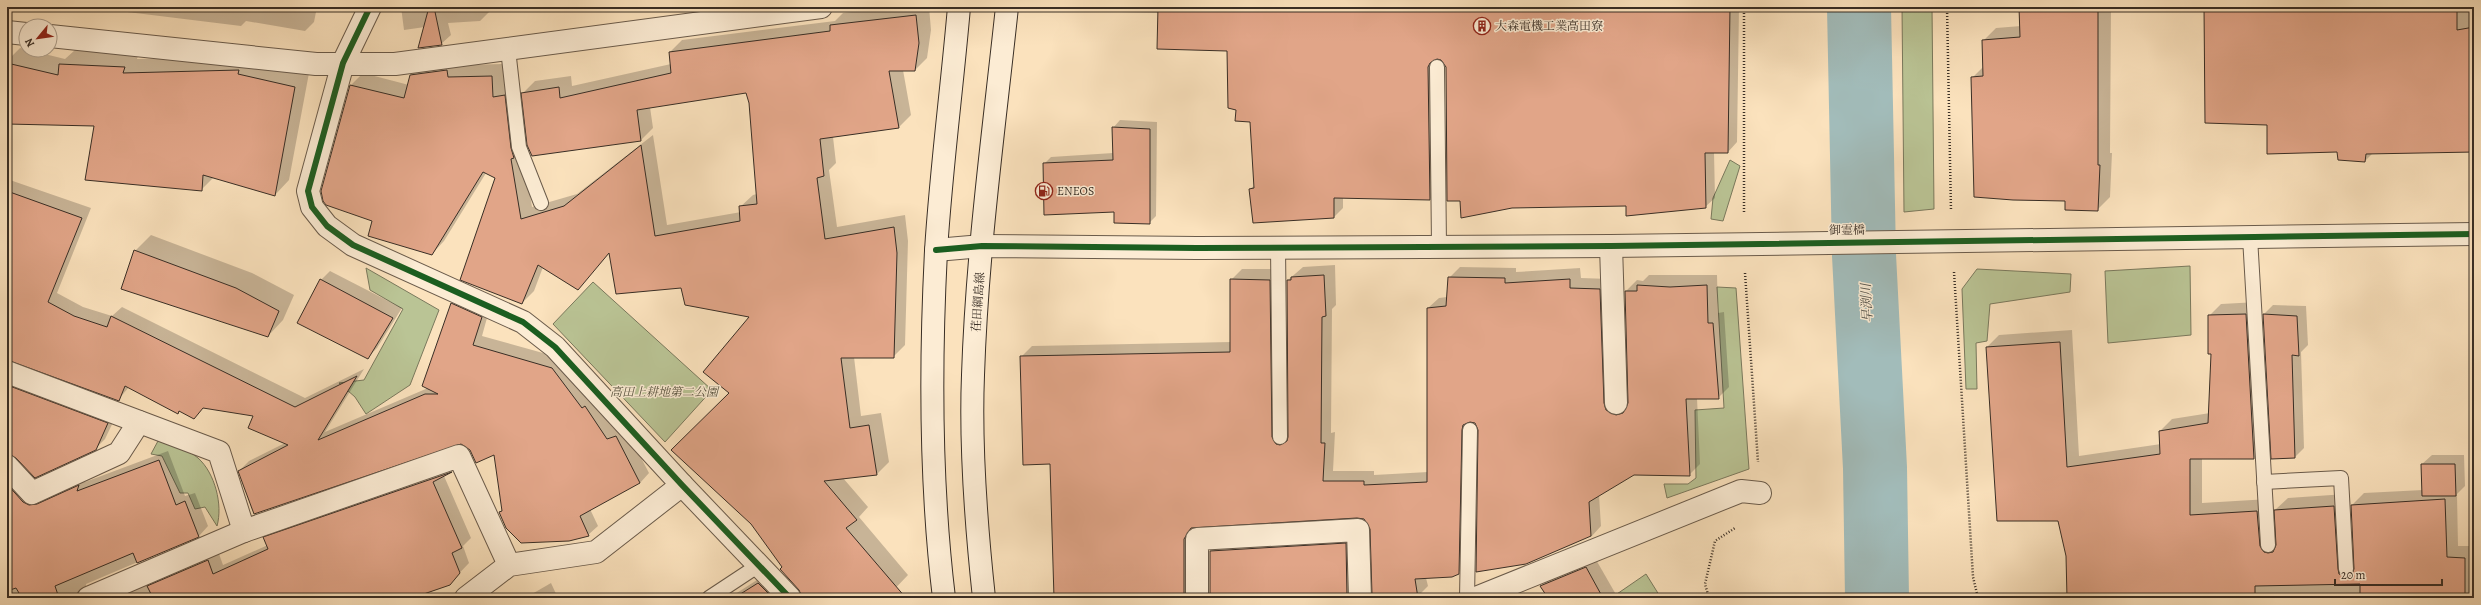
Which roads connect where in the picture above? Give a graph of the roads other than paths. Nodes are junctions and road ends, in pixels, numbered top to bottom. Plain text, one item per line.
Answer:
1 (370, 7) edge
2 (818, 7) edge
3 (821, 7) edge
4 (959, 7) edge
5 (1007, 7) edge
6 (7, 32) edge
7 (18, 33) edge
8 (58, 37) edge
9 (508, 49) junction
10 (343, 63) junction
11 (1437, 67) dead end
12 (541, 203) dead end
13 (2474, 234) edge
14 (2250, 237) junction
15 (1439, 245) junction
16 (982, 246) junction
17 (1612, 246) junction
18 (1278, 247) junction
19 (936, 250) junction
20 (7, 372) edge
21 (1616, 403) dead end
22 (139, 422) junction
23 (1470, 430) dead end
24 (1280, 437) dead end
25 (7, 466) edge
26 (2264, 482) junction
27 (682, 485) junction
28 (1760, 493) road end
29 (244, 531) junction
30 (2268, 545) dead end
31 (510, 565) junction
32 (759, 565) junction
33 (2346, 569) dead end
34 (88, 598) edge
35 (466, 598) edge
36 (709, 598) edge
37 (790, 598) edge
38 (944, 598) edge
39 (984, 598) edge
40 (1197, 598) edge
41 (1360, 598) edge
42 (1467, 598) edge
43 (1476, 598) edge

1 - 10 street
2 - 3 street
2 - 9 street
4 - 19 street
5 - 16 street, 荏田綱島線
6 - 7 street
8 - 10 street
9 - 10 street
9 - 12 lane
10 - 27 street
11 - 15 lane
13 - 14 street, 御霊橋
14 - 17 street, 御霊橋
14 - 26 lane
15 - 17 street, 御霊橋
15 - 18 street, 御霊橋
16 - 18 street, 御霊橋
16 - 19 street, 御霊橋
16 - 39 street, 荏田綱島線
17 - 21 street
18 - 24 lane
19 - 38 street
20 - 22 street
22 - 25 street
22 - 29 street
23 - 42 lane
26 - 30 lane
26 - 33 lane
27 - 31 street
27 - 32 street
28 - 43 street
29 - 31 street
29 - 34 street
31 - 35 street
32 - 36 lane
32 - 37 street
40 - 41 street

